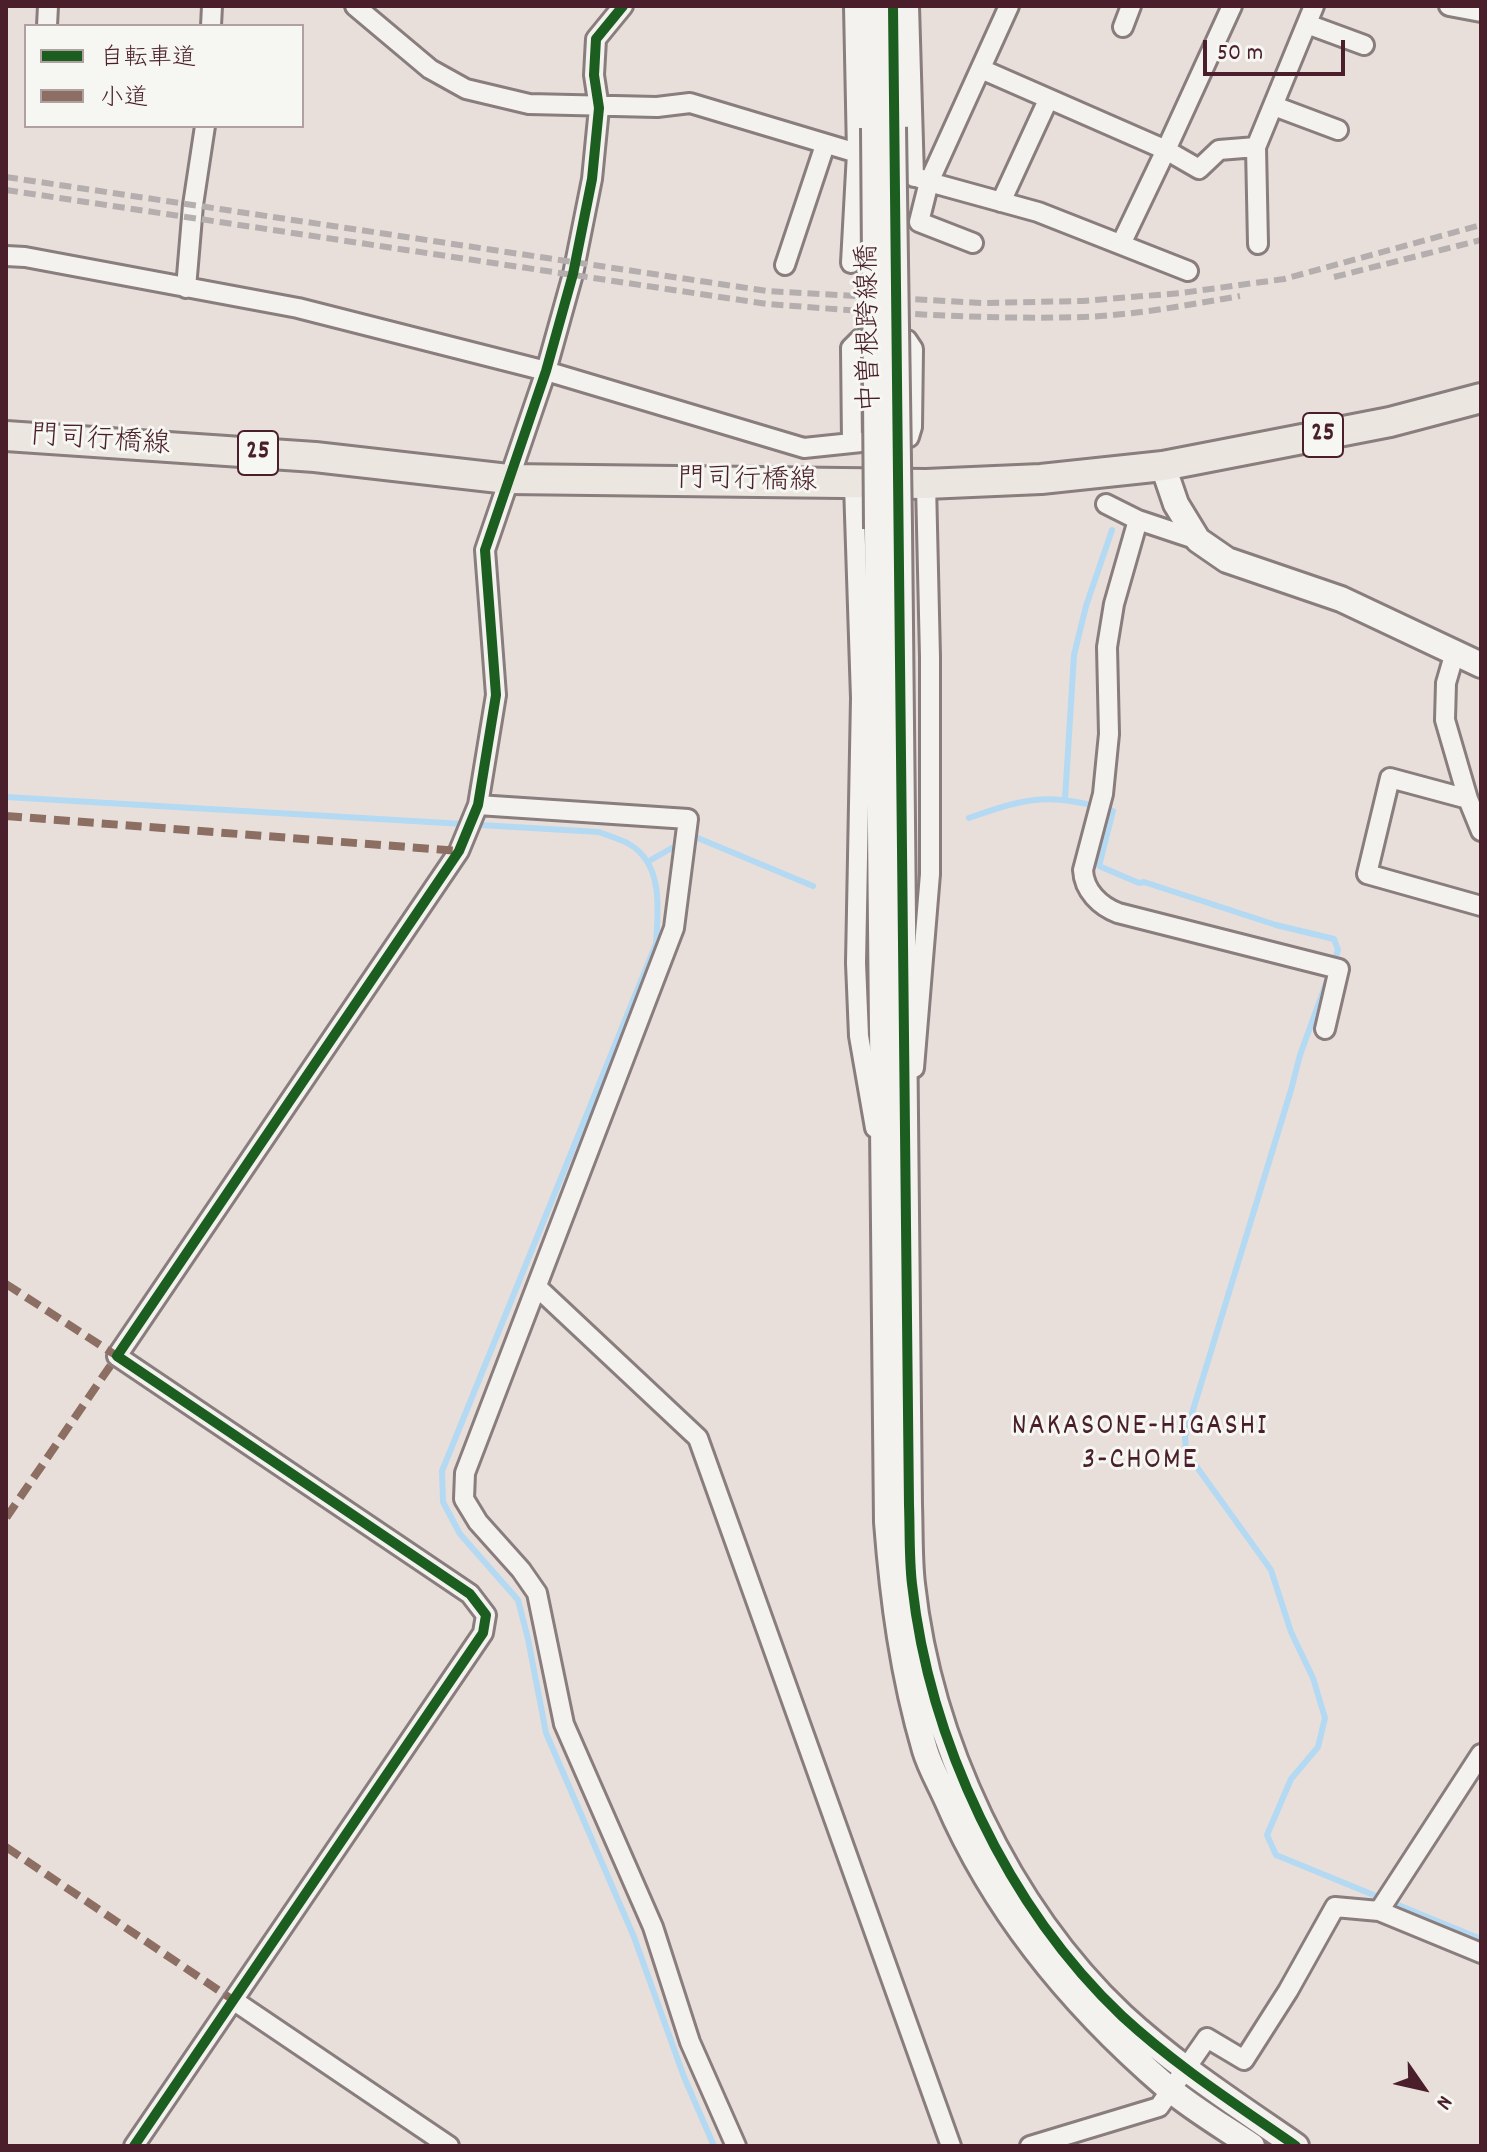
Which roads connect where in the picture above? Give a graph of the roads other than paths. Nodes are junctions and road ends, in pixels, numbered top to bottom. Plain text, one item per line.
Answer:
1 (623, 6) edge
2 (854, 6) edge
3 (871, 6) edge
4 (893, 6) edge
5 (909, 6) edge
6 (1009, 6) edge
7 (1131, 6) edge
8 (1232, 6) edge
9 (1314, 6) edge
10 (1449, 6) edge
11 (363, 8) edge
12 (1481, 12) edge
13 (1307, 24) junction
14 (1123, 27) dead end
15 (1364, 45) dead end
16 (981, 69) junction
17 (1048, 100) junction
18 (1274, 106) junction
19 (599, 108) junction
20 (883, 127) junction
21 (205, 128) edge
22 (1338, 130) dead end
23 (825, 145) junction
24 (1256, 147) junction
25 (1166, 150) junction
26 (857, 153) junction
27 (922, 179) junction
28 (1001, 202) junction
29 (973, 243) dead end
30 (1121, 244) junction
31 (1258, 244) dead end
32 (6, 256) edge
33 (851, 263) dead end
34 (785, 265) dead end
35 (1188, 271) dead end
36 (186, 288) junction
37 (546, 371) junction
38 (1481, 398) edge
39 (6, 436) edge
40 (852, 442) junction
41 (1163, 466) junction
42 (508, 479) junction
43 (926, 484) junction
44 (854, 485) junction
45 (1106, 504) dead end
46 (1138, 520) junction
47 (1198, 540) junction
48 (1455, 652) junction
49 (1481, 665) edge
50 (1468, 799) junction
51 (476, 808) junction
52 (1481, 831) edge
53 (1481, 906) edge
54 (1325, 1029) dead end
55 (894, 1180) junction
56 (537, 1287) junction
57 (1481, 1754) edge
58 (1380, 1910) junction
59 (1481, 1953) edge
60 (233, 2000) junction
61 (1185, 2069) junction
62 (1169, 2089) junction
63 (134, 2146) edge
64 (449, 2146) edge
65 (736, 2146) edge
66 (951, 2146) edge
67 (1030, 2146) edge
68 (1252, 2146) edge
69 (1296, 2146) edge

1 - 19 street
2 - 26 street
3 - 20 street
4 - 20 street
5 - 27 street
6 - 16 street
7 - 14 street
8 - 25 street
9 - 13 street
10 - 12 street
11 - 19 street
13 - 15 street
13 - 18 street
16 - 17 street
16 - 27 street
17 - 25 street
17 - 28 street
18 - 22 street
18 - 24 street
19 - 23 street
19 - 37 street
20 - 55 street, 中曽根跨線橋, bridge
21 - 36 street
23 - 26 street
23 - 34 street
24 - 25 street
24 - 31 street
25 - 30 street
26 - 27 street
26 - 33 street
27 - 28 street
27 - 29 street
28 - 30 street
30 - 35 street
32 - 36 street
36 - 37 street
37 - 40 street
37 - 42 street
38 - 41 main road, 門司行橋線 / 25
39 - 42 main road, 門司行橋線 / 25
40 - 40 street
41 - 43 main road, 門司行橋線 / 25
41 - 47 street
42 - 44 main road, 門司行橋線 / 25
42 - 51 street
43 - 44 main road, 門司行橋線 / 25
43 - 55 street
44 - 55 street
45 - 46 street
46 - 47 street
46 - 54 street
47 - 48 street
48 - 49 street
48 - 50 street
50 - 52 street
50 - 53 street
51 - 56 street
51 - 60 street
55 - 61 street
55 - 62 street
56 - 65 street
56 - 66 street
57 - 58 street
58 - 59 street
58 - 61 street
60 - 63 street
60 - 64 street
61 - 62 street
61 - 69 street
62 - 67 street
62 - 68 street

